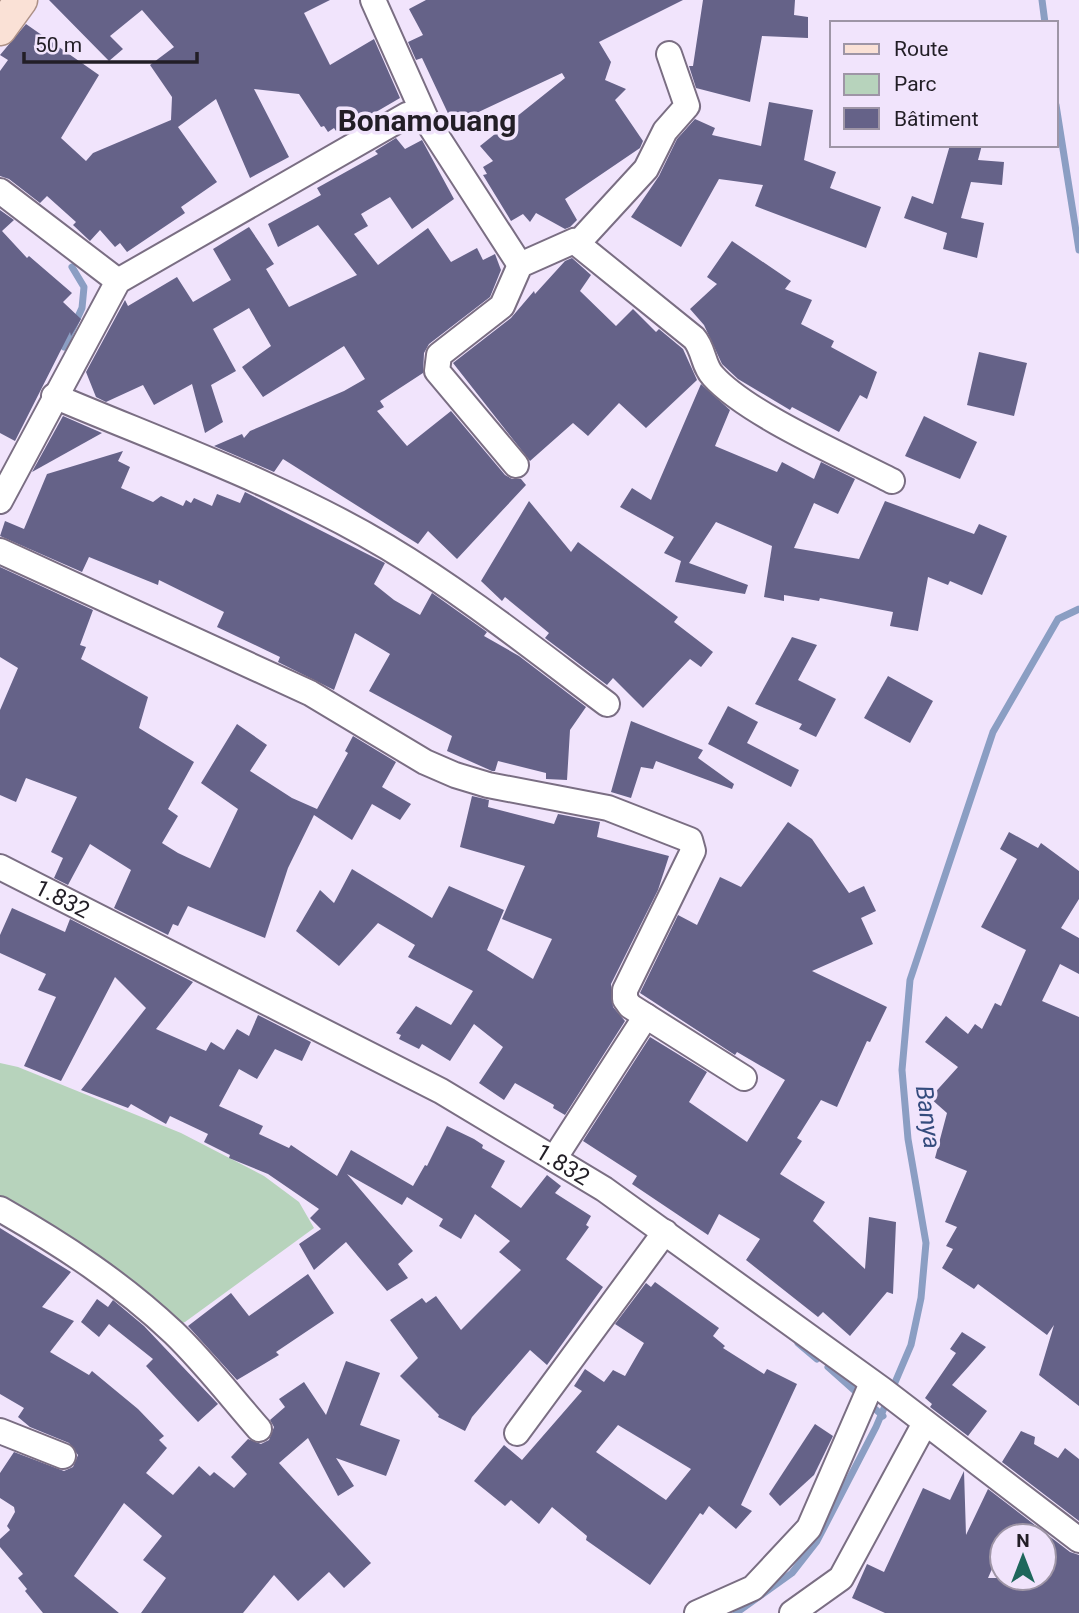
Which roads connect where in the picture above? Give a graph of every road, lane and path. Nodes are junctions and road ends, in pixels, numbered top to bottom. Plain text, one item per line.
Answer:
1 (21, 0) edge
2 (373, 0) edge
3 (0, 29) edge
4 (669, 54) dead end
5 (426, 121) junction
6 (0, 191) edge
7 (578, 243) junction
8 (520, 265) junction
9 (118, 281) junction
10 (54, 396) junction
11 (516, 465) dead end
12 (892, 481) dead end
13 (0, 501) edge
14 (0, 551) edge
15 (607, 704) dead end
16 (0, 867) edge
17 (646, 1016) junction
18 (744, 1078) dead end
19 (554, 1159) junction
20 (0, 1209) edge
21 (665, 1232) junction
22 (878, 1387) junction
23 (916, 1416) junction
24 (259, 1429) dead end
25 (0, 1431) edge
26 (517, 1433) dead end
27 (63, 1456) dead end
28 (1079, 1539) edge
29 (697, 1613) edge
30 (792, 1613) edge

1 - 3 main road
2 - 5 street
4 - 7 street
5 - 8 street
5 - 9 street
6 - 9 street
7 - 8 street
7 - 12 street
8 - 11 street
9 - 10 street
10 - 13 street
10 - 15 street
14 - 17 street
16 - 19 street, 1.832
17 - 18 street
17 - 19 street
19 - 21 street, 1.832
20 - 24 street
21 - 22 street, 1.832
21 - 26 street
22 - 23 street, 1.832
22 - 29 street
23 - 28 street, 1.832
23 - 30 street
25 - 27 street

